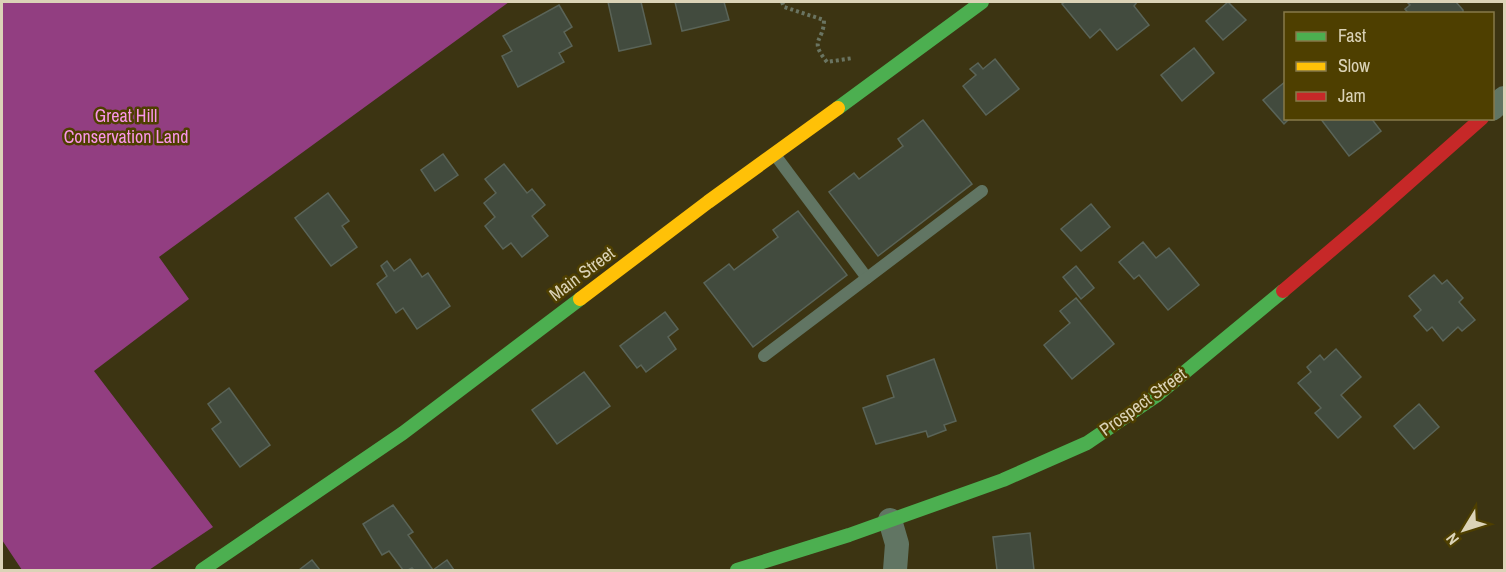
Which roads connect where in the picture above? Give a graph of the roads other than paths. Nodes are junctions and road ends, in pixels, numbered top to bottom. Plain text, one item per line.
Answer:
1 (982, 2) edge
2 (1480, 120) edge
3 (774, 154) junction
4 (982, 191) dead end
5 (867, 278) junction
6 (764, 356) dead end
7 (890, 520) junction
8 (202, 570) edge
9 (737, 570) edge
10 (895, 570) edge

1 - 3 main road, Main Street
2 - 7 main road, Prospect Street
3 - 5 lane
3 - 8 main road, Main Street
4 - 5 lane
5 - 6 lane
7 - 9 main road, Prospect Street
7 - 10 street

